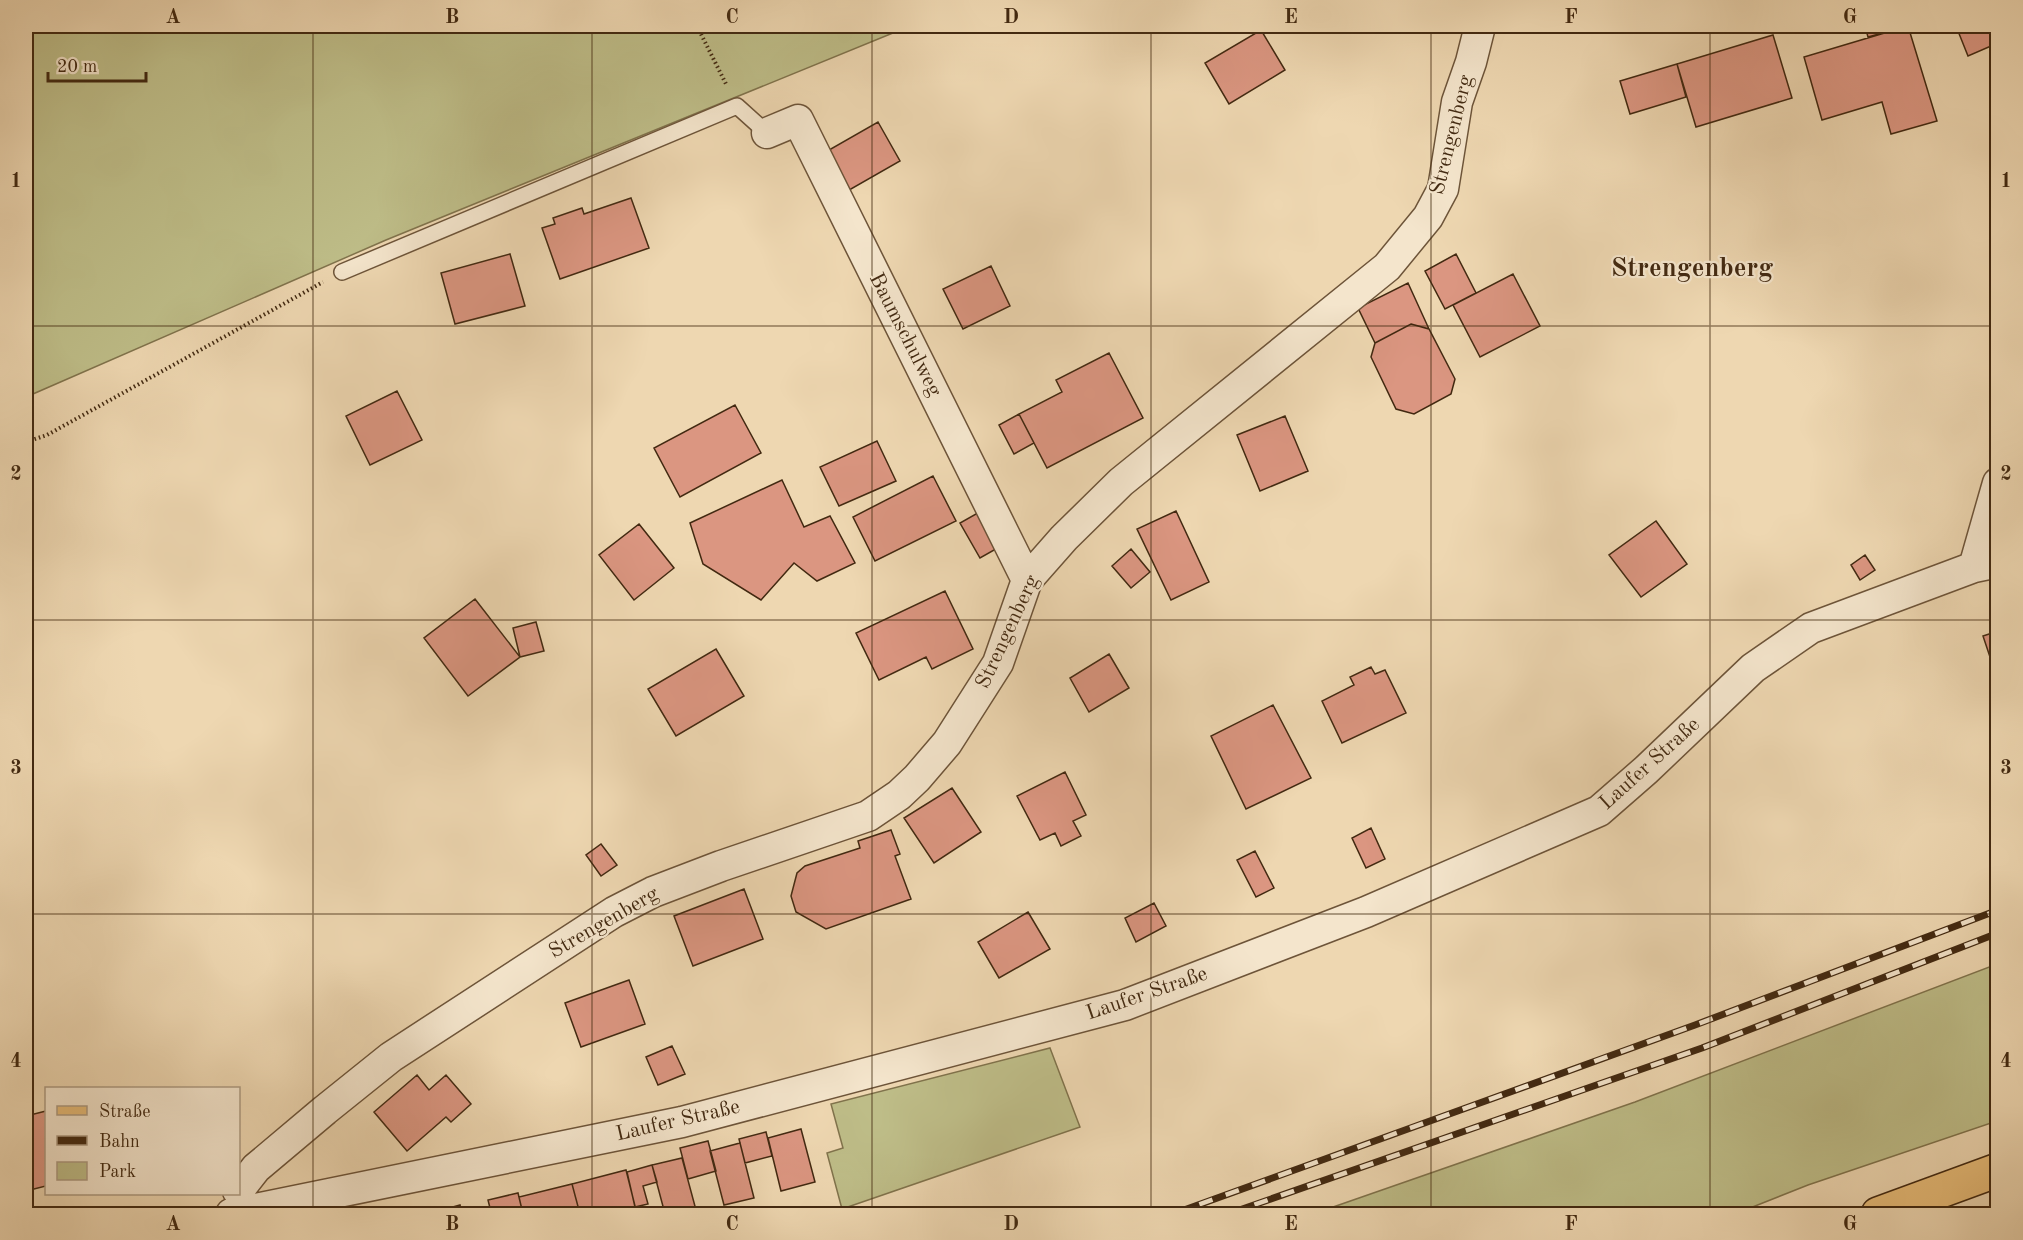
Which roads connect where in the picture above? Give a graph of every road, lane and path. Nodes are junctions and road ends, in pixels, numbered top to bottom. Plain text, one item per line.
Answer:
1 (697, 26) edge
2 (1480, 26) edge
3 (737, 106) junction
4 (767, 133) joint
5 (342, 272) joint
6 (26, 442) edge
7 (1998, 483) edge
8 (1986, 564) edge
9 (1027, 580) junction
10 (1998, 1170) edge
11 (240, 1188) edge
12 (235, 1195) edge
13 (219, 1215) edge
14 (231, 1215) edge
15 (1878, 1215) edge

1 - 3 path
2 - 9 street, Strengenberg
3 - 4 lane
3 - 5 lane
4 - 9 street, Baumschulweg
5 - 6 path
7 - 8 street, Laufer Straße
8 - 14 street, Laufer Straße
9 - 11 street, Strengenberg
10 - 15 main road
12 - 13 street, Strengenberg

